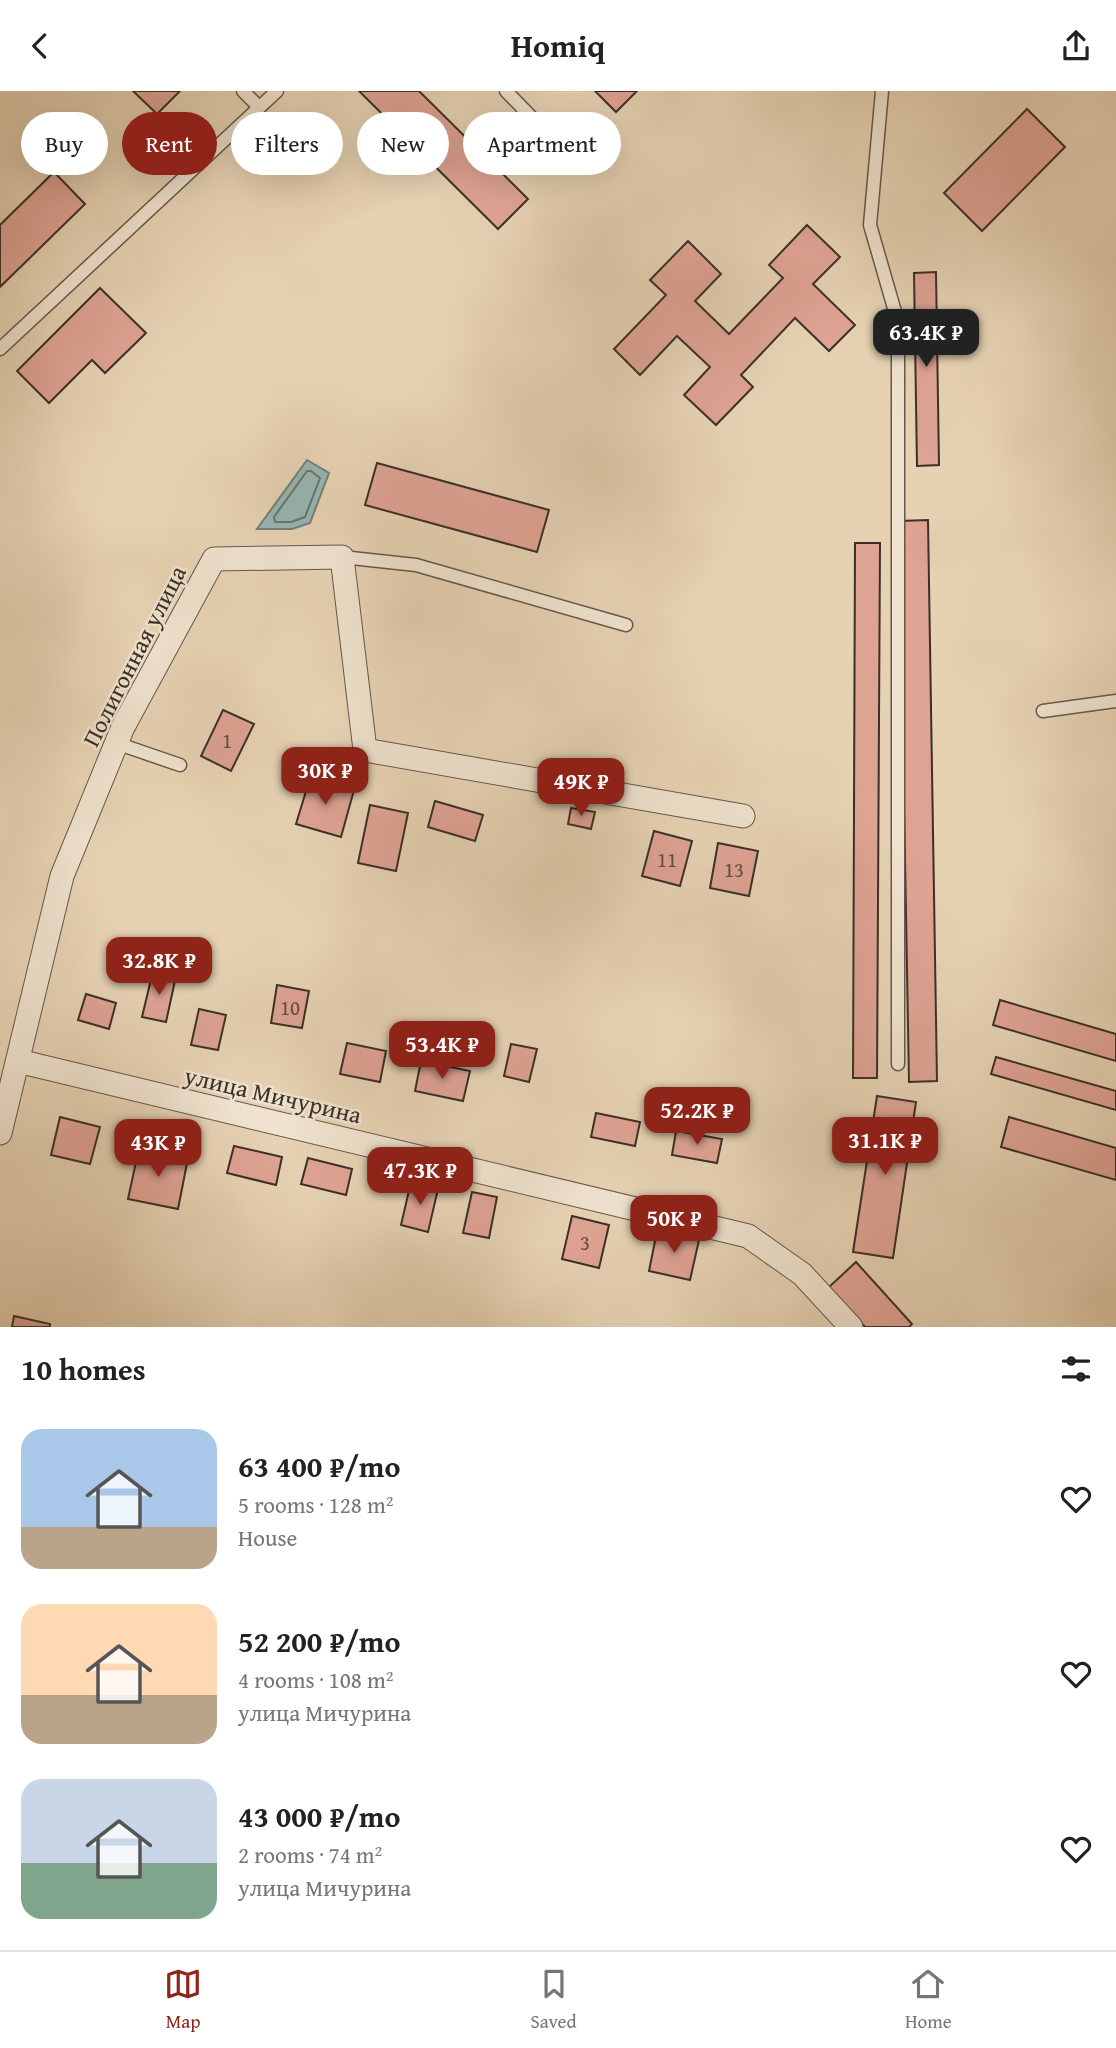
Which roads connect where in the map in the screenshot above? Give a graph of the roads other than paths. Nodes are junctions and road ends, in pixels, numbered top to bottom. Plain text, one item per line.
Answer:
1 (243, 91) edge
2 (277, 91) edge
3 (506, 91) edge
4 (882, 91) edge
5 (259, 107) junction
6 (526, 112) edge
7 (0, 349) edge
8 (342, 557) junction
9 (626, 625) dead end
10 (1116, 701) edge
11 (1043, 712) dead end
12 (116, 743) junction
13 (180, 765) dead end
14 (743, 816) dead end
15 (18, 1061) junction
16 (898, 1064) dead end
17 (0, 1133) edge
18 (851, 1327) edge

1 - 5 lane
2 - 5 lane
3 - 6 lane
4 - 16 lane
5 - 7 lane
8 - 9 lane
8 - 12 street, Полигонная улица
8 - 14 street
10 - 11 lane
12 - 13 lane
12 - 15 street, Полигонная улица
15 - 17 street, Полигонная улица
15 - 18 street, улица Мичурина

